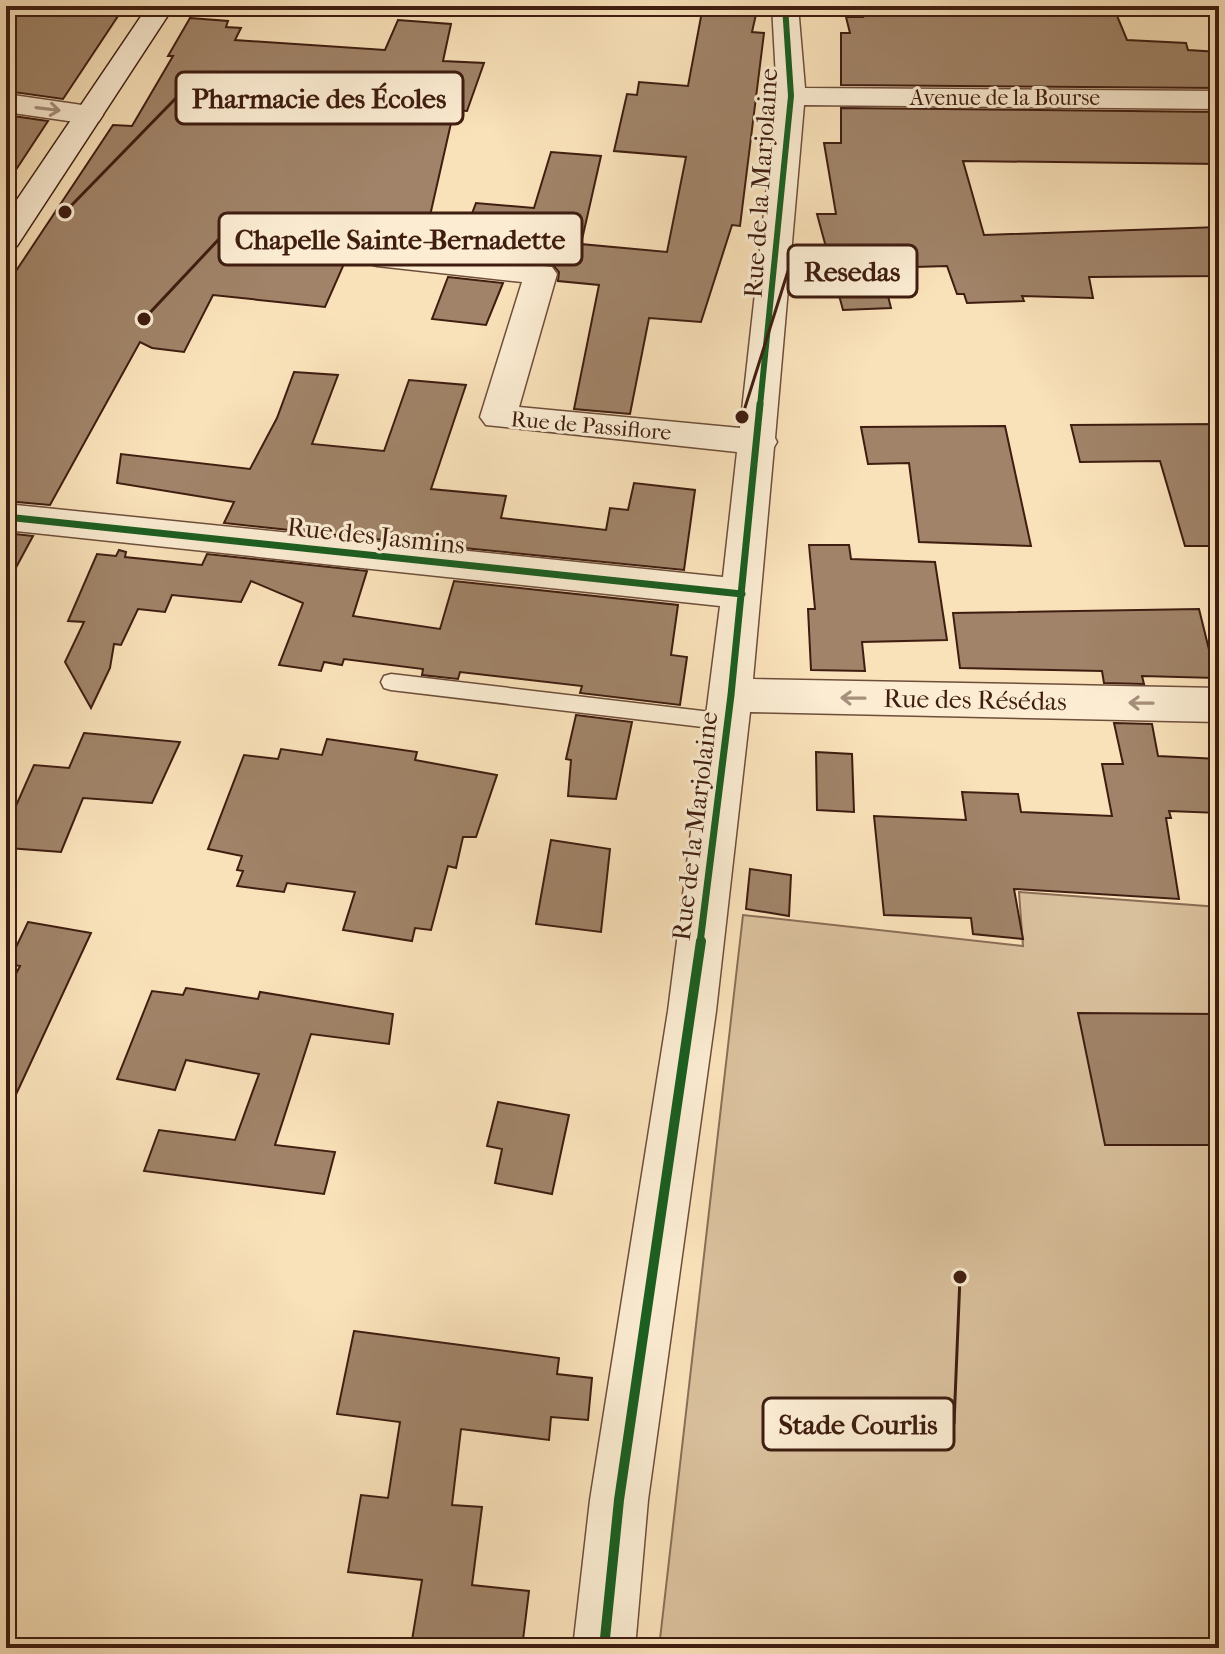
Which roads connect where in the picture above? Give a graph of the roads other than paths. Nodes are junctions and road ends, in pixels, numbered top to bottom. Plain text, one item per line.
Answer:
1 (161, 6) edge
2 (785, 6) edge
3 (791, 96) junction
4 (1219, 100) edge
5 (6, 103) edge
6 (89, 115) junction
7 (6, 239) edge
8 (377, 256) dead end
9 (759, 442) junction
10 (6, 517) edge
11 (742, 594) junction
12 (391, 682) dead end
13 (1219, 705) edge
14 (729, 709) junction
15 (604, 1648) edge

1 - 6 street
2 - 3 street, Rue de la Marjolaine
3 - 4 street, Avenue de la Bourse
3 - 9 street, Rue de la Marjolaine
5 -> 6 street
6 - 7 street
8 - 9 street, Rue de Passiflore
9 - 11 street, Rue de la Marjolaine
10 - 11 street, Rue des Jasmins
11 - 14 street, Rue de la Marjolaine
12 - 14 lane
13 -> 14 street, Rue des Résédas
14 - 15 street, Rue de la Marjolaine

